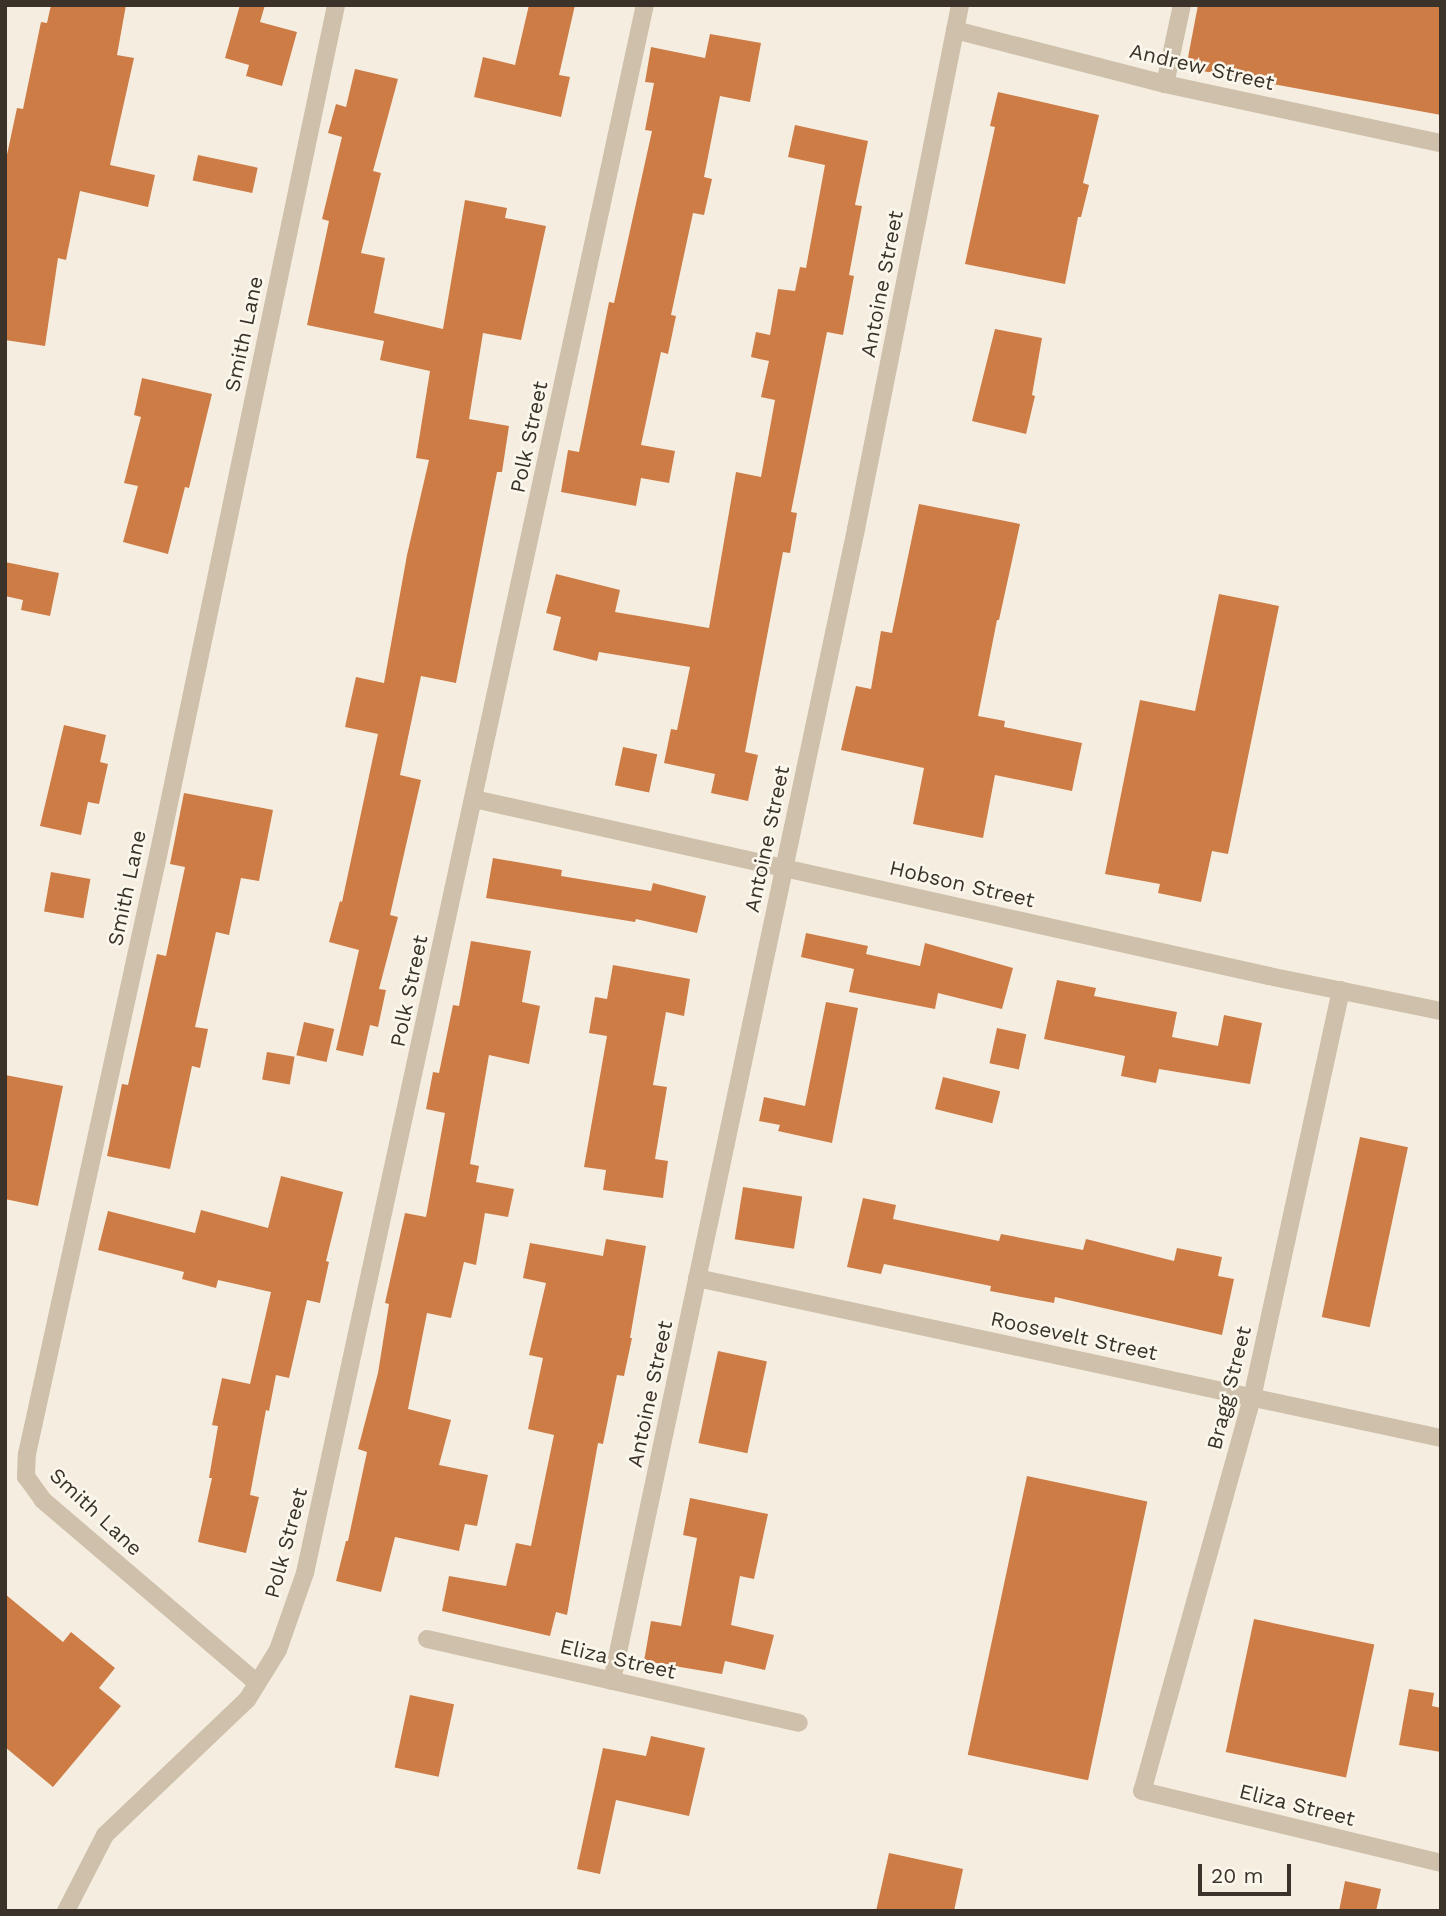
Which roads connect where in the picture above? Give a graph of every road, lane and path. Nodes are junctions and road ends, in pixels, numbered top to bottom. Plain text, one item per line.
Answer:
1 (336, 5) edge
2 (645, 5) edge
3 (960, 5) edge
4 (1182, 5) edge
5 (955, 30) junction
6 (1165, 84) junction
7 (1441, 143) edge
8 (474, 799) junction
9 (784, 868) junction
10 (1341, 990) junction
11 (1441, 1011) edge
12 (697, 1278) junction
13 (1252, 1398) junction
14 (1441, 1438) edge
15 (427, 1639) dead end
16 (612, 1681) junction
17 (257, 1683) junction
18 (799, 1723) dead end
19 (1142, 1791) joint
20 (1441, 1863) edge
21 (66, 1911) edge

1 - 17 street, Smith Lane
2 - 8 street, Polk Street
3 - 5 street, Antoine Street
4 - 6 street
5 - 6 street, Andrew Street
5 - 9 street, Antoine Street
6 - 7 street, Andrew Street
8 - 9 street, Hobson Street
8 - 17 street, Polk Street
9 - 10 street, Hobson Street
9 - 12 street, Antoine Street
10 - 11 street, Hobson Street
10 - 13 street, Bragg Street
12 - 13 street, Roosevelt Street
12 - 16 street, Antoine Street
13 - 14 street, Roosevelt Street
13 - 19 street, Bragg Street
15 - 16 street, Eliza Street
16 - 18 street, Eliza Street
17 - 21 street, Polk Street
19 - 20 street, Eliza Street

